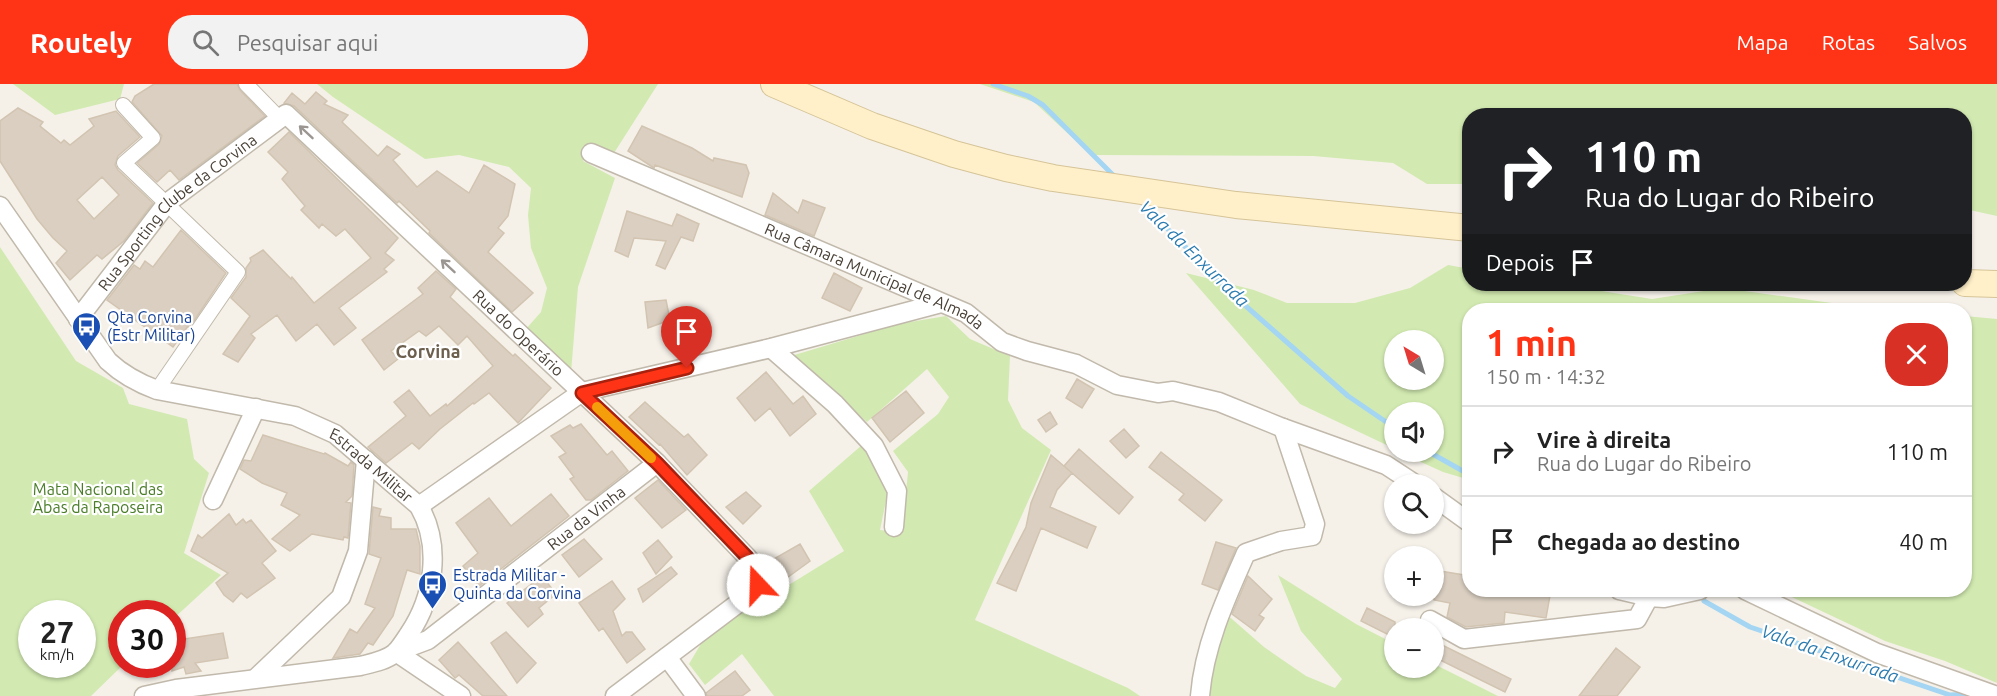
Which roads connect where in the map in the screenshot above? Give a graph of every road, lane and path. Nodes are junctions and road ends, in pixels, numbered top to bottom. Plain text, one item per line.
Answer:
1 (246, 84) edge
2 (774, 84) edge
3 (123, 105) dead end
4 (283, 117) junction
5 (591, 153) dead end
6 (167, 203) junction
7 (0, 206) edge
8 (1462, 227) edge
9 (1972, 283) edge
10 (1997, 285) edge
11 (941, 303) junction
12 (78, 319) junction
13 (771, 348) junction
14 (157, 390) junction
15 (582, 393) junction
16 (256, 408) junction
17 (1283, 428) junction
18 (366, 460) junction
19 (657, 463) junction
20 (1400, 474) edge
21 (213, 500) dead end
22 (1444, 504) edge
23 (419, 506) junction
24 (1462, 518) edge
25 (894, 526) dead end
26 (1649, 597) joint
27 (1668, 597) edge
28 (1760, 597) edge
29 (1444, 628) edge
30 (396, 652) junction
31 (667, 657) junction
32 (256, 678) junction
33 (144, 696) edge
34 (461, 696) edge
35 (615, 696) edge
36 (696, 696) edge
37 (1200, 696) edge
38 (1997, 696) edge

1 - 4 street
2 - 8 main road
3 - 6 street
4 - 6 street, Rua Sporting Clube da Corvina
15 -> 4 street, Rua do Operário
5 - 11 street, Rua Câmara Municipal de Almada
6 - 12 street, Rua Sporting Clube da Corvina
6 - 14 street
7 - 12 street, Estrada Militar
9 - 10 main road
11 - 13 street
11 - 17 street, Rua Câmara Municipal de Almada
12 - 14 street, Estrada Militar
13 - 15 street
13 - 25 street
14 - 16 street, Estrada Militar
15 - 19 street, Rua do Operário
15 - 23 street
16 - 18 street, Estrada Militar
16 - 21 street
17 - 20 street, Rua Câmara Municipal de Almada
17 - 37 street
18 - 23 street, Estrada Militar
18 - 32 street
19 - 30 street, Rua da Vinha
19 - 31 street, Rua do Operário
22 - 24 street
23 - 30 street, Estrada Militar
26 - 27 street
26 - 29 street
28 - 38 street
30 - 32 street
30 - 34 street
31 - 35 street, Rua do Operário
31 - 36 street
32 - 33 street

